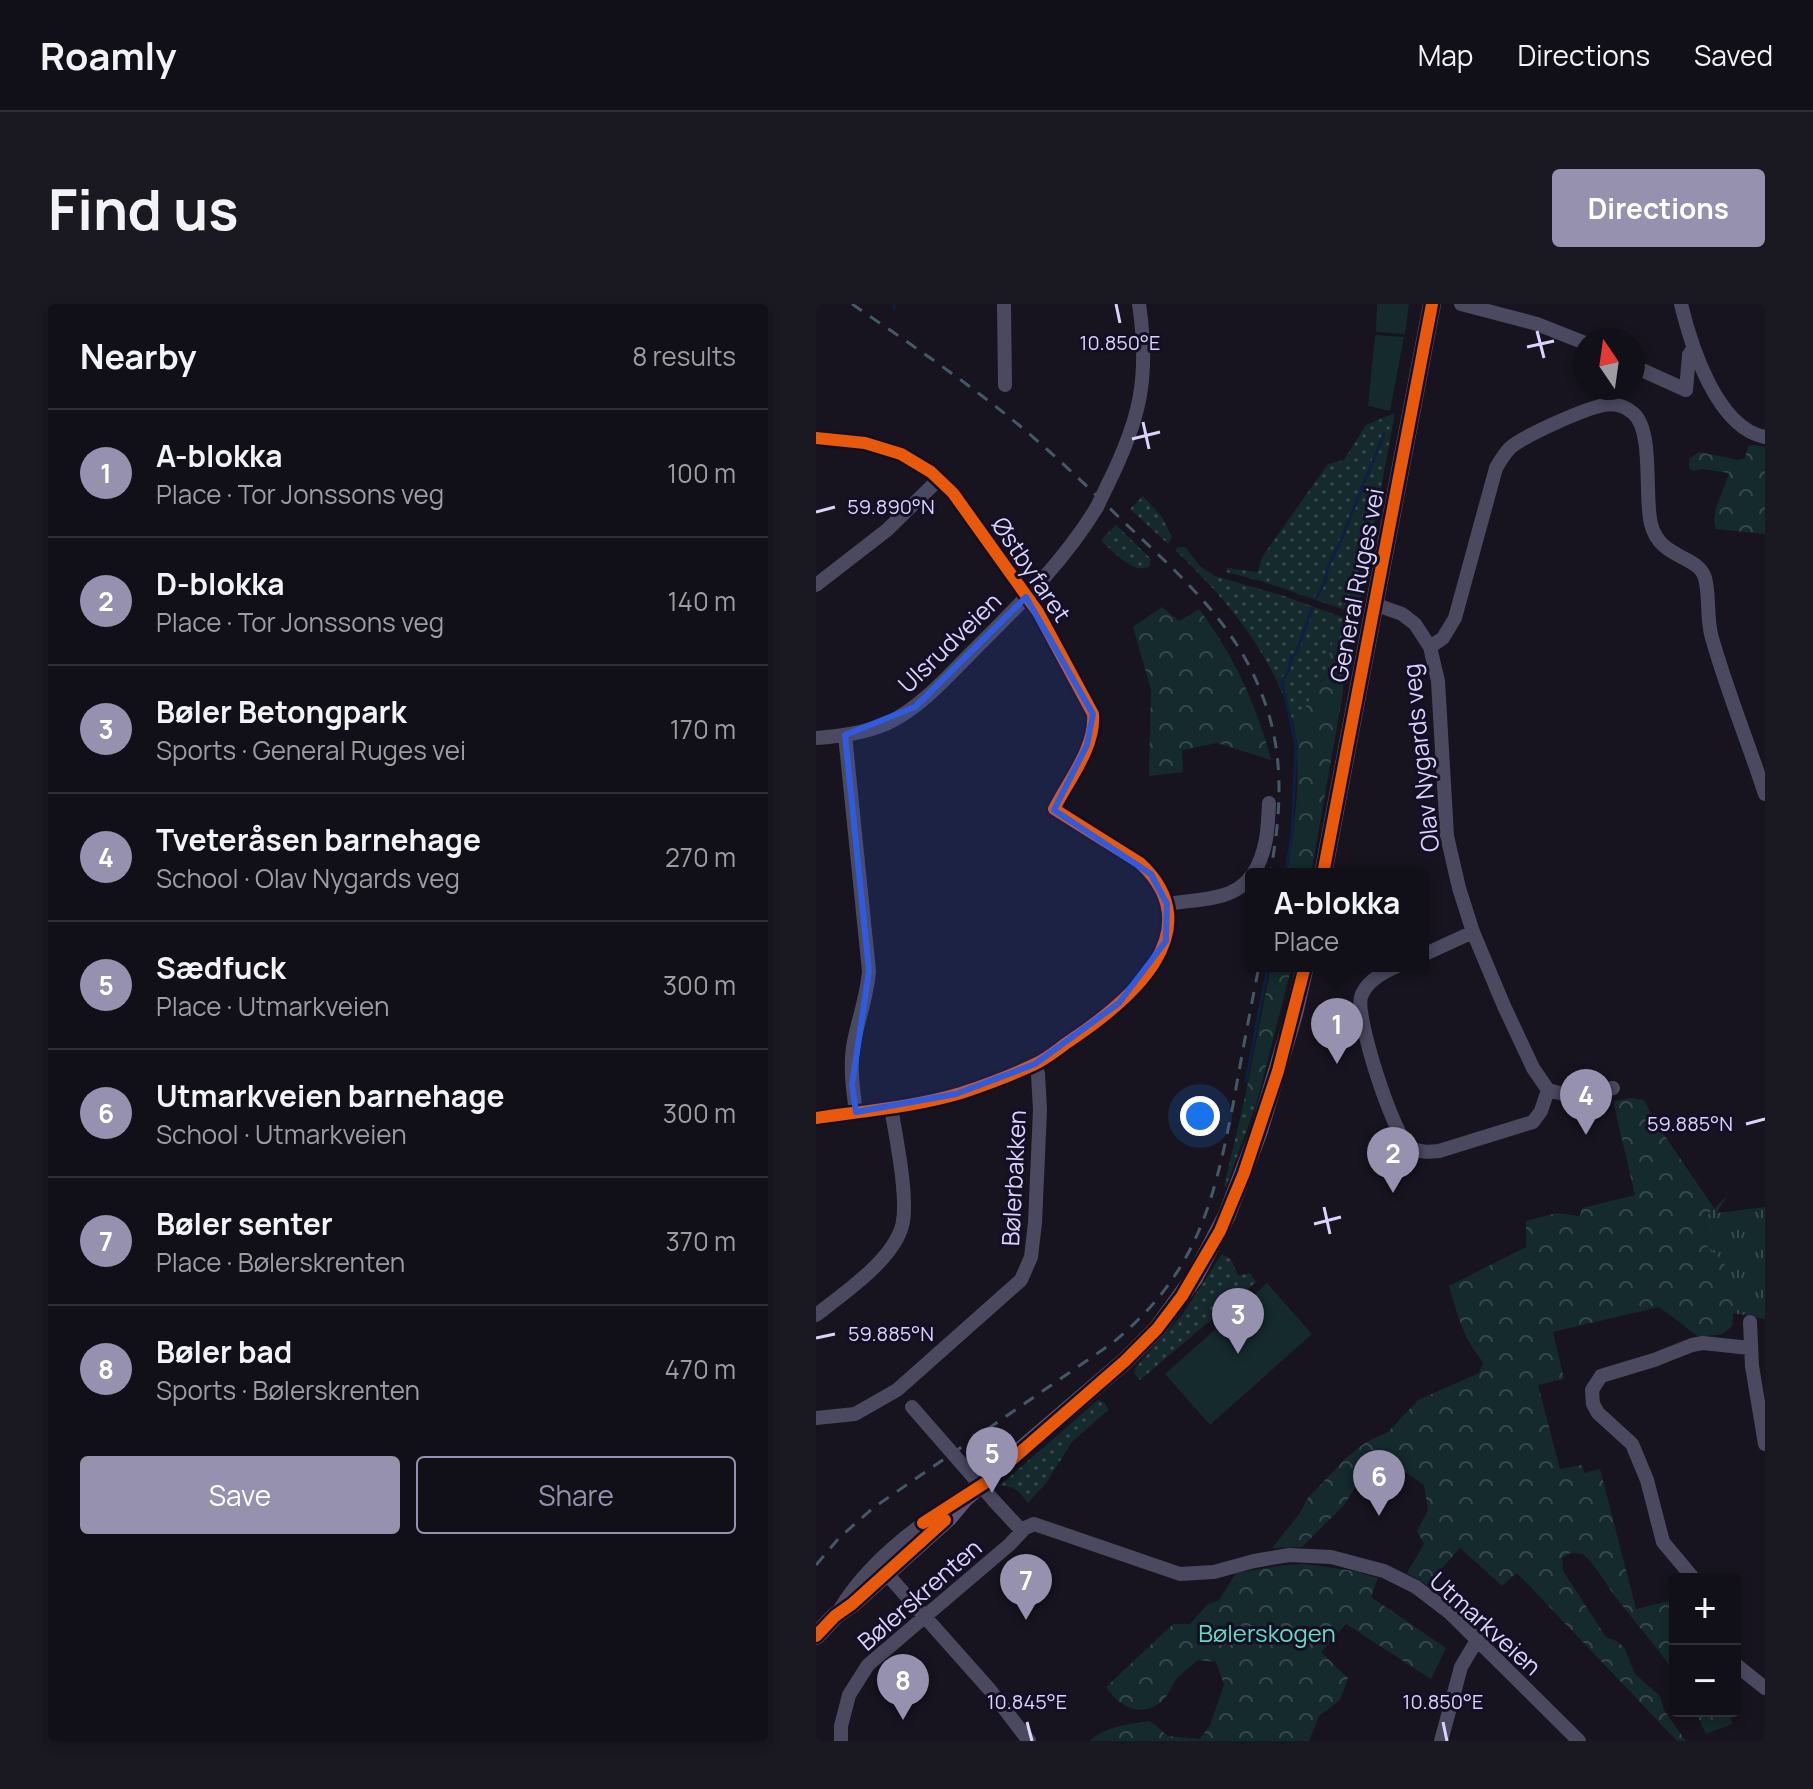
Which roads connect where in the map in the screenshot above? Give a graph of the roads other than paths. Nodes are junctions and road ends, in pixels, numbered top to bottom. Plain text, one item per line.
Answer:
1 (1004, 304) edge
2 (1139, 304) edge
3 (1432, 304) edge
4 (1461, 304) edge
5 (1681, 304) edge
6 (1573, 338) edge
7 (1693, 349) junction
8 (1645, 371) edge
9 (1005, 385) dead end
10 (1765, 437) edge
11 (816, 438) edge
12 (939, 479) junction
13 (816, 585) edge
14 (1026, 597) junction
15 (1374, 604) junction
16 (1430, 647) junction
17 (845, 735) junction
18 (816, 738) edge
19 (1765, 794) edge
20 (1269, 803) dead end
21 (1256, 868) edge
22 (1324, 868) edge
23 (1245, 883) edge
24 (1167, 904) junction
25 (1473, 932) junction
26 (1429, 952) edge
27 (1303, 972) edge
28 (1388, 972) edge
29 (1035, 1064) junction
30 (1613, 1088) dead end
31 (1548, 1090) junction
32 (891, 1108) junction
33 (856, 1112) junction
34 (816, 1118) edge
35 (816, 1315) edge
36 (1750, 1322) dead end
37 (1750, 1348) junction
38 (897, 1390) junction
39 (816, 1418) edge
40 (1765, 1444) edge
41 (1022, 1531) junction
42 (882, 1568) junction
43 (1689, 1573) edge
44 (925, 1616) junction
45 (816, 1636) edge
46 (1477, 1640) junction
47 (1741, 1669) edge
48 (1765, 1688) edge
49 (841, 1741) edge
50 (1029, 1741) edge
51 (1441, 1741) edge
52 (1579, 1741) edge

1 - 9 street
2 - 14 street, Ulsrudveien, bridge
3 - 15 main road, General Ruges vei
4 - 6 street
5 - 7 street
7 - 8 street
7 - 10 street
11 - 12 street, Østbyfaret
12 - 13 street
12 - 14 street, Østbyfaret
14 - 17 street, Ulsrudveien
14 - 24 street, Østbyfaret
15 - 16 street, Olav Nygards veg
15 - 22 main road, General Ruges vei
16 - 19 street
16 - 25 street, Olav Nygards veg
17 - 18 street, Ulsrudveien
17 - 33 street
20 - 21 street
23 - 24 street
24 - 29 street
25 - 26 street
25 - 31 street, Olav Nygards veg
27 - 42 main road
28 - 31 street
29 - 32 street
29 - 38 street, Bølerbakken
30 - 31 street
32 - 33 street
32 - 35 street
33 - 34 street
36 - 37 street
37 - 40 street
37 - 43 street
38 - 39 street, Bølerbakken
38 - 41 street, bridge
41 - 44 street, Bølerskrenten
41 - 46 street, Utmarkveien
42 - 44 street
42 - 45 main road
44 - 49 street, Bølerskrenten
44 - 50 street
46 - 51 street
46 - 52 street, Utmarkveien
47 - 48 street

